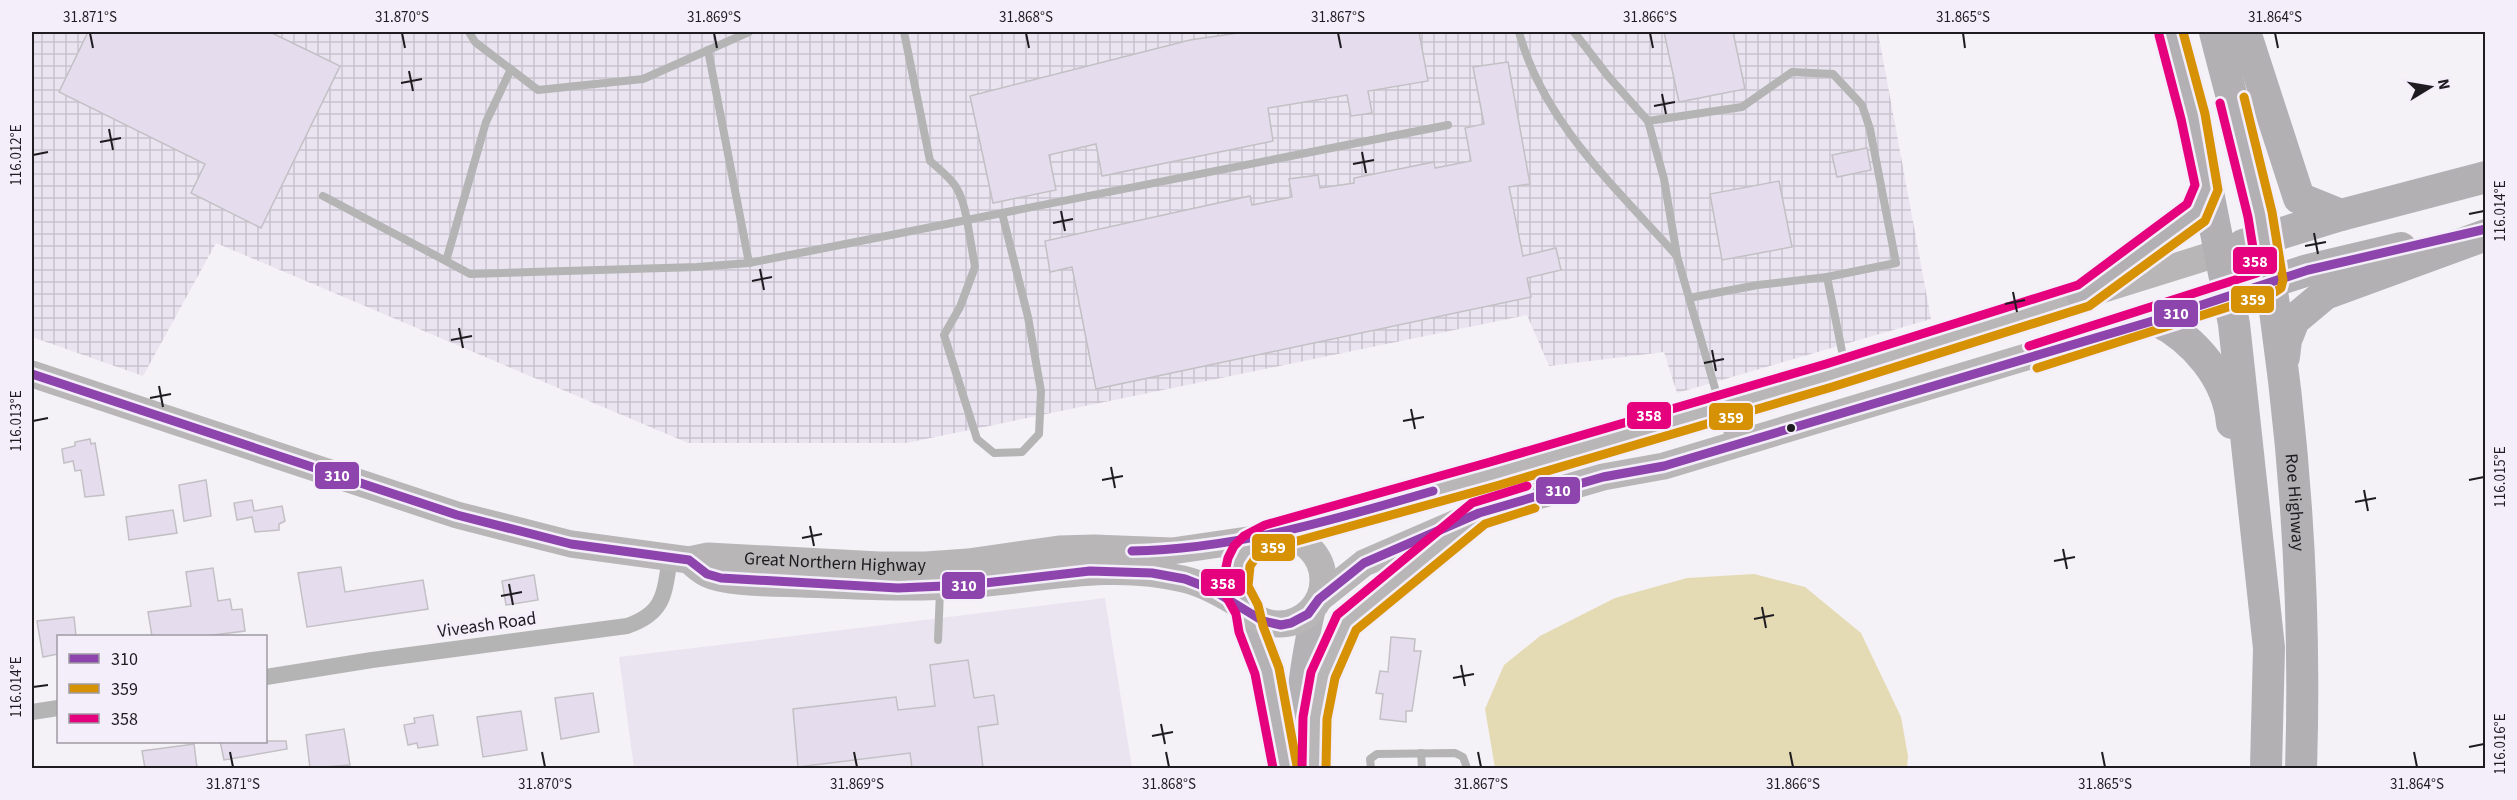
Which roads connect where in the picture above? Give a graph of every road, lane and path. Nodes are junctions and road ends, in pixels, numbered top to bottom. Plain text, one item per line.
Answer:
1 (469, 32) edge
2 (749, 32) edge
3 (904, 32) edge
4 (1519, 32) edge
5 (1574, 32) edge
6 (2170, 32) edge
7 (2215, 32) edge
8 (2245, 32) edge
9 (708, 50) junction
10 (511, 69) junction
11 (1648, 121) junction
12 (1448, 125) dead end
13 (2486, 177) edge
14 (2207, 186) junction
15 (323, 196) dead end
16 (1002, 213) junction
17 (2341, 215) junction
18 (967, 220) junction
19 (2486, 229) edge
20 (2486, 235) edge
21 (2264, 239) junction
22 (2219, 253) junction
23 (1677, 256) junction
24 (446, 261) junction
25 (749, 263) junction
26 (1827, 277) junction
27 (2271, 281) junction
28 (2083, 296) junction
29 (2229, 296) junction
30 (1689, 298) junction
31 (2156, 320) junction
32 (1846, 370) junction
33 (2282, 373) junction
34 (32, 374) edge
35 (1906, 394) junction
36 (1720, 407) junction
37 (1731, 446) junction
38 (1479, 513) junction
39 (1271, 537) junction
40 (679, 559) junction
41 (940, 575) junction
42 (1317, 603) junction
43 (1246, 609) junction
44 (938, 640) dead end
45 (2269, 648) junction
46 (267, 677) edge
47 (57, 708) edge
48 (32, 712) edge
49 (1421, 753) junction
50 (1285, 768) edge
51 (1302, 768) edge
52 (1314, 768) edge
53 (1371, 768) edge
54 (1422, 768) edge
55 (1467, 768) edge
56 (2266, 768) edge
57 (2301, 768) edge

1 - 10 lane
2 - 9 lane
3 - 18 lane
4 - 23 lane
5 - 11 lane
6 - 14 highway
7 - 21 highway, Roe Highway
8 - 17 highway
9 - 10 lane
9 - 25 lane
10 - 24 lane
11 - 23 lane
11 - 26 lane
12 - 16 lane
13 - 17 highway, Great Northern Highway
14 - 22 highway
14 - 28 highway
15 - 24 lane
16 - 18 lane
16 - 18 lane
17 - 21 highway, Great Northern Highway
18 - 25 lane
19 - 27 highway
20 - 33 highway
21 - 22 highway, Great Northern Highway
21 - 27 highway, Roe Highway
22 - 28 main road, Great Northern Highway
22 - 29 highway
23 - 30 lane
24 - 25 lane
26 - 30 lane
26 - 32 lane
27 - 29 highway
27 - 33 highway, Roe Highway
28 - 32 main road, Great Northern Highway
29 - 31 main road
29 - 45 highway
30 - 36 lane
31 - 35 main road
31 - 45 highway
32 - 35 main road
32 - 36 main road, Great Northern Highway
33 - 57 highway, Roe Highway
34 - 40 main road, Great Northern Highway
35 - 37 main road
36 - 37 lane
36 - 39 main road, Great Northern Highway
37 - 38 main road
38 - 42 main road
38 - 52 main road
39 - 41 main road, Great Northern Highway
39 - 42 main road
39 - 43 main road
40 - 41 main road, Great Northern Highway
40 - 46 street, Viveash Road
41 - 43 main road, Great Northern Highway
41 - 44 lane
42 - 43 main road
42 - 51 street
43 - 50 street
45 - 56 highway
47 - 48 street
49 - 53 lane
49 - 54 lane
49 - 55 lane

